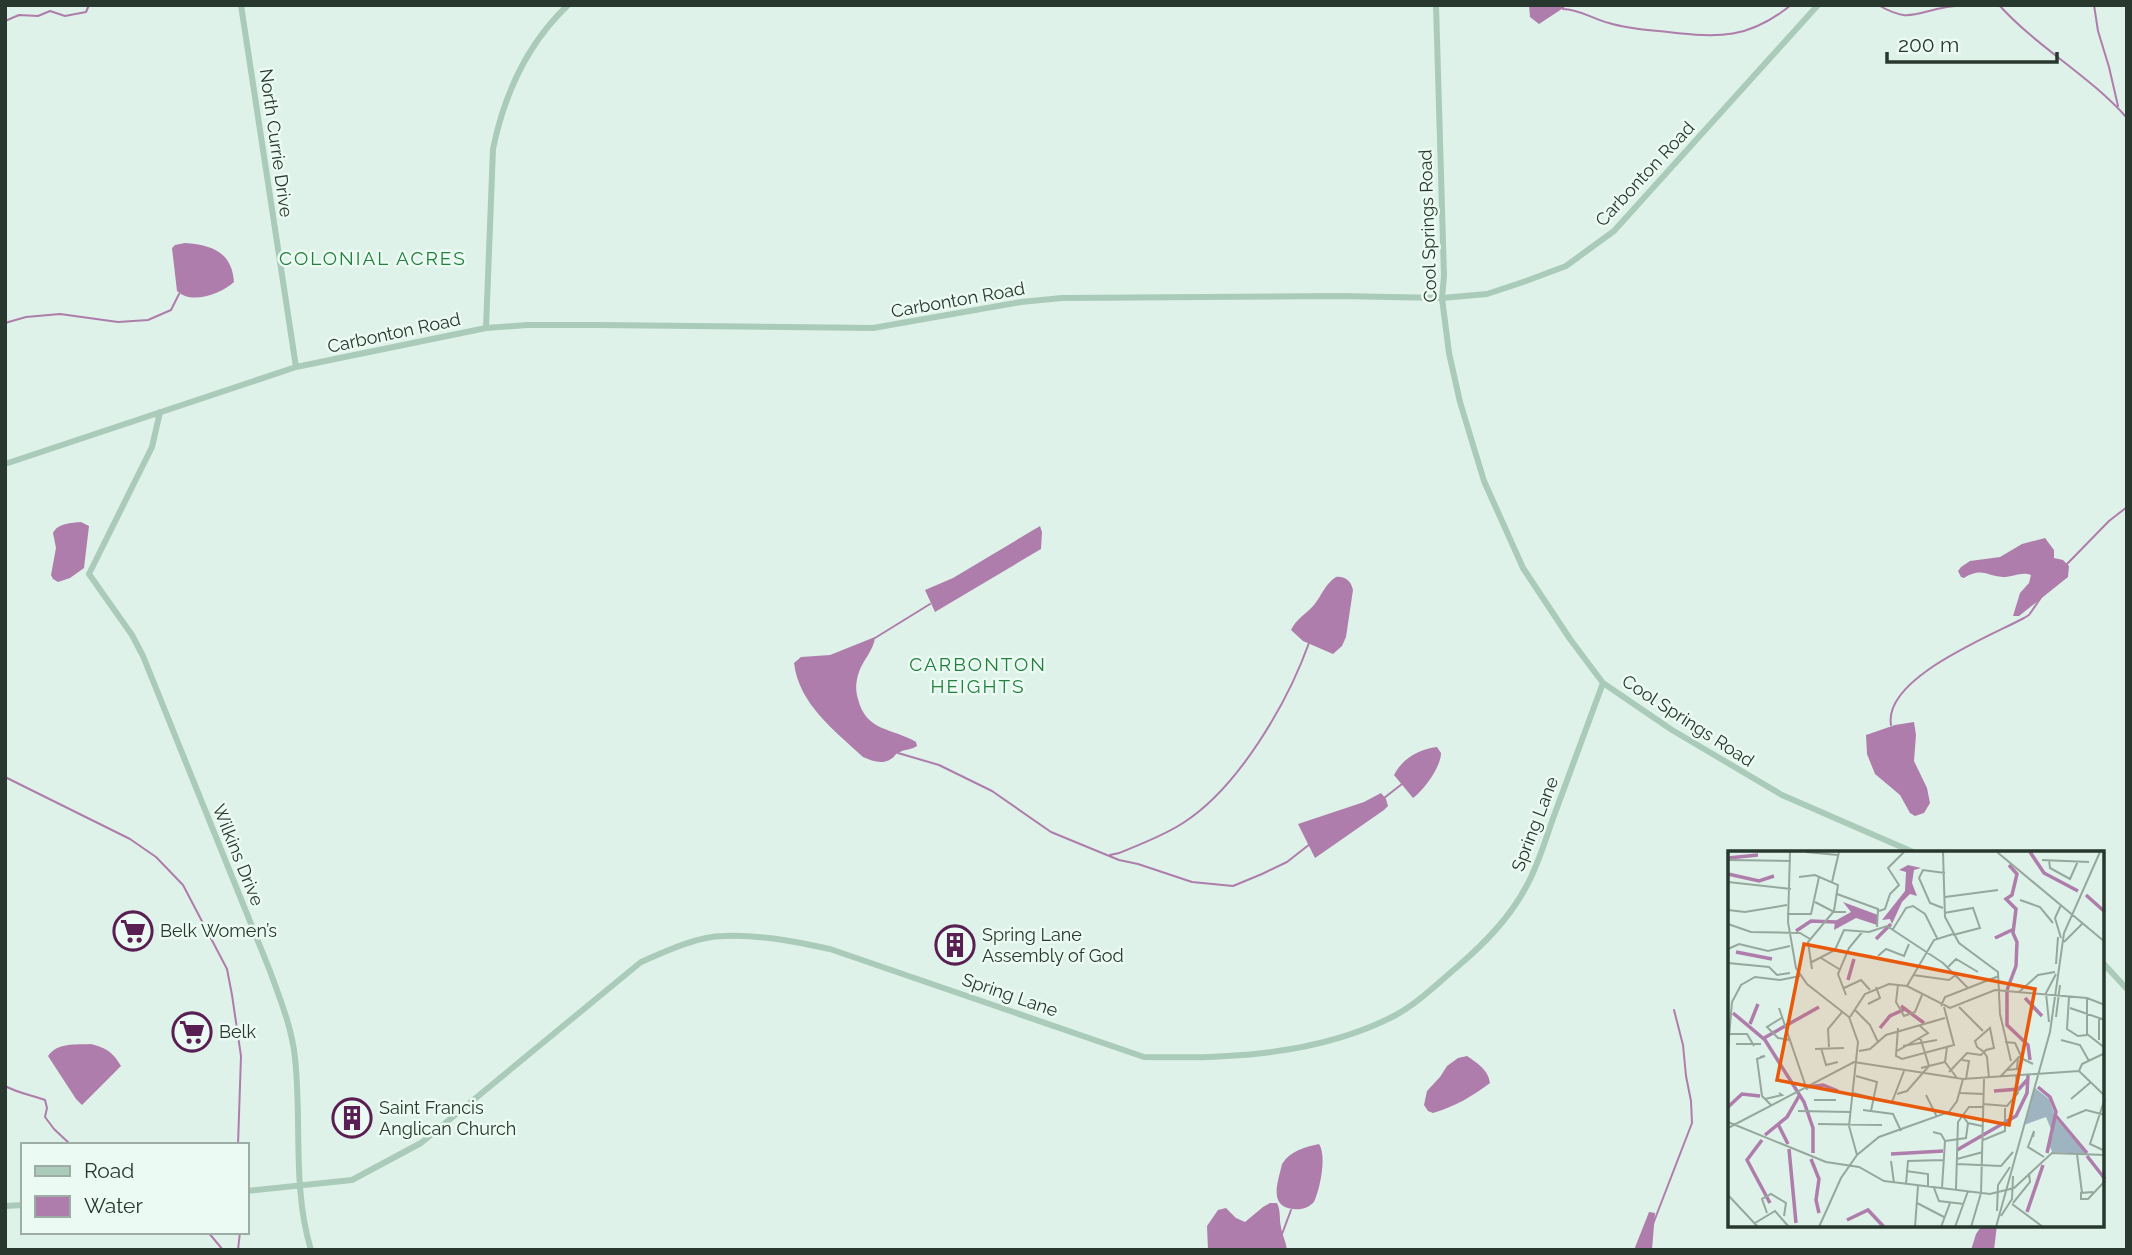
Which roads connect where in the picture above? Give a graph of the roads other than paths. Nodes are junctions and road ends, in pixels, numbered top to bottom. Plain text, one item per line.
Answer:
1 (241, 5) edge
2 (568, 5) edge
3 (1436, 5) edge
4 (1818, 5) edge
5 (1442, 298) junction
6 (486, 328) junction
7 (296, 367) junction
8 (160, 412) junction
9 (5, 464) edge
10 (1603, 683) junction
11 (1911, 851) edge
12 (2104, 964) edge
13 (2127, 989) edge
14 (299, 1187) junction
15 (248, 1191) edge
16 (311, 1250) edge

1 - 7 street, North Currie Drive
2 - 6 street
3 - 5 street, Cool Springs Road
4 - 5 street, Carbonton Road
5 - 6 street, Carbonton Road
5 - 10 street, Cool Springs Road
6 - 7 street, Carbonton Road
7 - 8 street, Carbonton Road
8 - 9 street, Carbonton Road
8 - 14 street, Wilkins Drive
10 - 11 street, Cool Springs Road
10 - 14 street, Spring Lane
12 - 13 street
14 - 15 street, Spring Lane
14 - 16 street, Wilkins Drive

